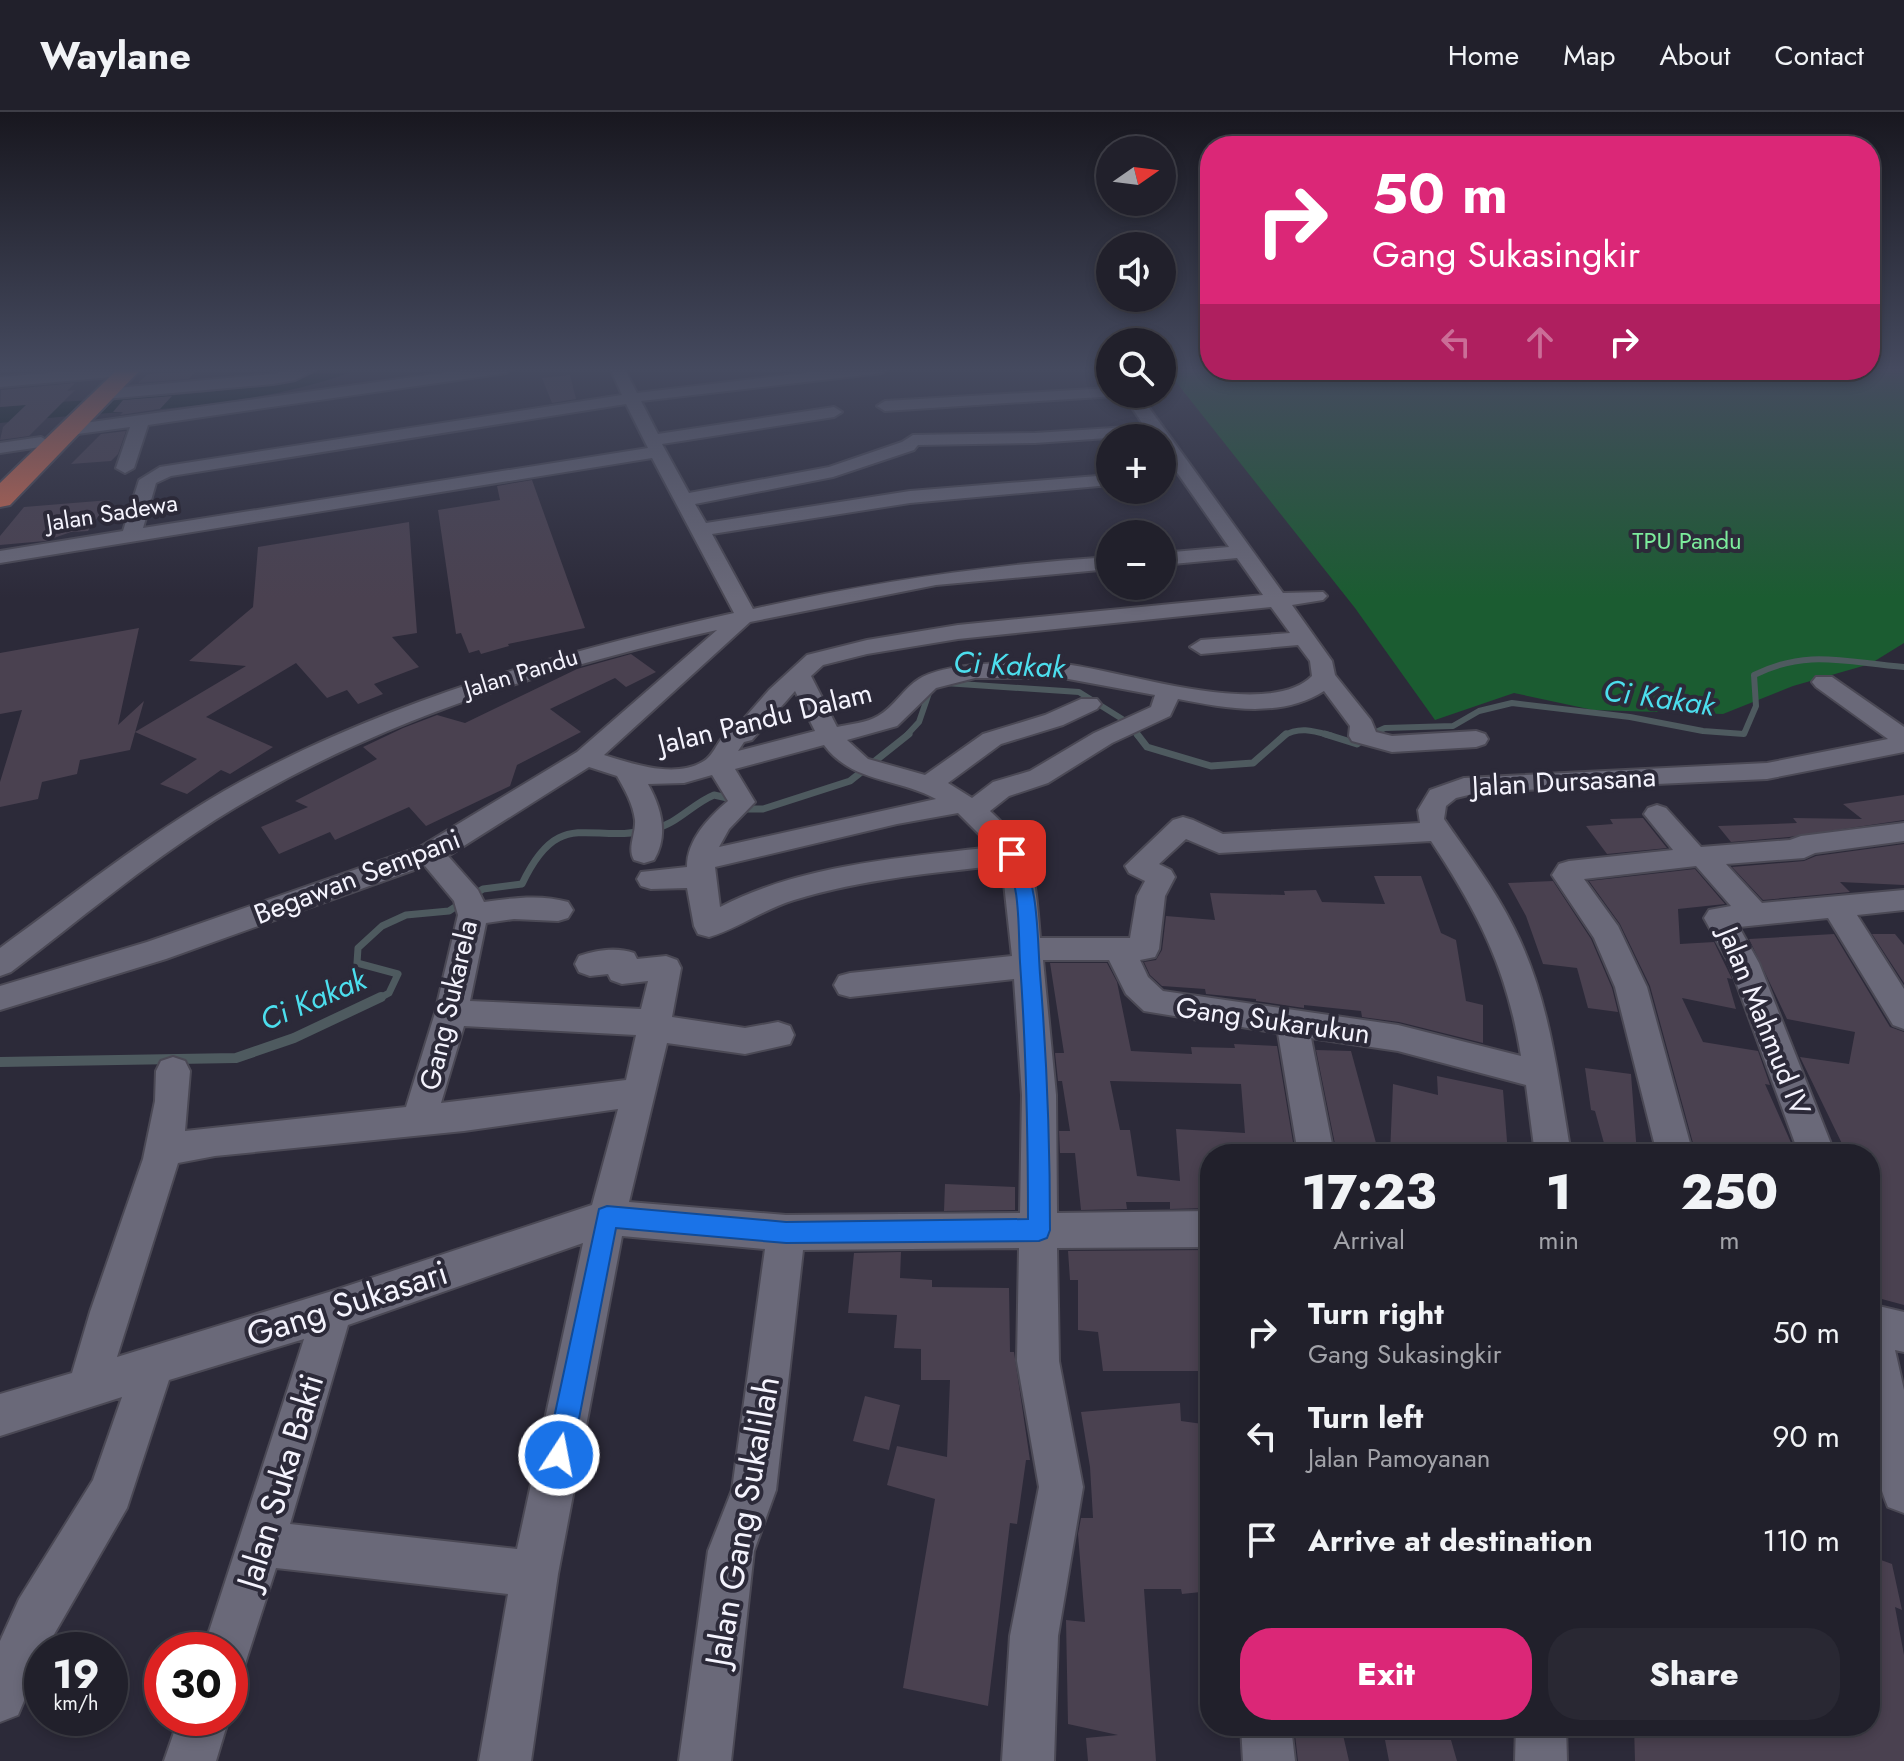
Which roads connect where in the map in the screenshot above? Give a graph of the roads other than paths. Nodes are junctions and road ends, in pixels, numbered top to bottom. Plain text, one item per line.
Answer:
1 (44, 445) edge
2 (133, 445) edge
3 (200, 445) edge
4 (331, 445) edge
5 (661, 445) edge
6 (909, 445) edge
7 (655, 446) junction
8 (0, 448) edge
9 (41, 448) junction
10 (1176, 458) edge
11 (196, 466) junction
12 (125, 468) dead end
13 (833, 472) junction
14 (1188, 475) junction
15 (1176, 476) edge
16 (1096, 481) edge
17 (0, 499) edge
18 (684, 500) junction
19 (857, 504) junction
20 (701, 530) junction
21 (131, 537) junction
22 (1242, 552) junction
23 (0, 557) edge
24 (1176, 558) edge
25 (1096, 564) edge
26 (1316, 596) dead end
27 (1278, 599) junction
28 (746, 616) junction
29 (1305, 638) junction
30 (1201, 647) dead end
31 (799, 676) junction
32 (1324, 676) junction
33 (1818, 690) dead end
34 (1169, 691) junction
35 (1089, 704) dead end
36 (831, 736) junction
37 (1476, 739) dead end
38 (1897, 744) edge
39 (586, 758) junction
40 (716, 764) junction
41 (627, 771) junction
42 (928, 785) junction
43 (966, 808) junction
44 (1657, 814) dead end
45 (1439, 831) junction
46 (1904, 832) edge
47 (430, 854) junction
48 (1012, 854) junction
49 (1698, 856) junction
50 (700, 869) junction
51 (1904, 900) edge
52 (1835, 905) junction
53 (471, 908) junction
54 (558, 910) dead end
55 (1755, 914) junction
56 (1119, 948) junction
57 (1029, 957) junction
58 (0, 964) edge
59 (590, 964) dead end
60 (850, 985) dead end
61 (0, 998) edge
62 (451, 1013) junction
63 (1904, 1016) edge
64 (1292, 1021) junction
65 (655, 1026) junction
66 (778, 1035) dead end
67 (173, 1071) dead end
68 (1543, 1076) junction
69 (640, 1092) junction
70 (417, 1121) junction
71 (1314, 1144) edge
72 (1552, 1144) edge
73 (1672, 1144) edge
74 (1813, 1144) edge
75 (164, 1150) junction
76 (607, 1217) junction
77 (1200, 1229) edge
78 (1039, 1230) junction
79 (786, 1233) junction
80 (332, 1311) junction
81 (1880, 1328) edge
82 (1904, 1332) edge
83 (154, 1364) junction
84 (1880, 1375) edge
85 (88, 1389) junction
86 (0, 1415) edge
87 (1904, 1491) edge
88 (262, 1544) junction
89 (535, 1574) junction
90 (233, 1632) edge
91 (0, 1697) edge
92 (198, 1736) edge
93 (1267, 1736) edge
94 (1541, 1736) edge
95 (190, 1761) edge
96 (505, 1761) edge
97 (705, 1761) edge
98 (1028, 1761) edge
99 (1269, 1761) edge
100 (1541, 1761) edge

1 - 9 highway
2 - 12 street
3 - 11 street
4 - 11 street
5 - 7 street, Jalan Sadewa
6 - 13 street
7 - 18 street
7 - 21 street, Jalan Sadewa
8 - 9 street
9 - 17 highway
10 - 14 street
11 - 21 street
13 - 18 street
13 - 19 street
14 - 15 street
14 - 22 street
16 - 19 street
18 - 20 street
19 - 20 street
20 - 28 street
21 - 23 street, Jalan Sadewa
22 - 24 street
22 - 27 street
25 - 28 street, Jalan Pandu
26 - 27 street
27 - 29 street
27 - 31 street
28 - 39 street, Begawan Sempani
28 - 58 street, Jalan Pandu
29 - 30 street
29 - 32 street
31 - 36 street
31 - 40 street
32 - 34 street, Jalan Pandu Dalam
32 - 37 street
33 - 38 street
34 - 36 street, Jalan Pandu Dalam
34 - 43 street
35 - 42 street
36 - 40 street, Jalan Pandu Dalam
36 - 42 street
38 - 45 street, Jalan Dursasana
39 - 41 street, Jalan Pandu Dalam
39 - 47 street, Begawan Sempani
40 - 41 street, Jalan Pandu Dalam
40 - 50 street
41 - 50 street
42 - 43 street
43 - 48 street
43 - 50 street
44 - 49 street
45 - 56 street
45 - 68 street
46 - 49 street
47 - 53 street, Gang Sukarela
47 - 61 street, Begawan Sempani
48 - 50 street
48 - 57 street
49 - 55 street
49 - 73 street
51 - 52 street
52 - 55 street
52 - 63 street
53 - 54 street
53 - 62 street, Gang Sukarela
55 - 74 street, Jalan Mahmud IV
56 - 57 street
56 - 64 street, Gang Sukarukun
57 - 60 street
57 - 78 street
59 - 65 street
62 - 65 street
62 - 70 street, Gang Sukarela
64 - 68 street, Gang Sukarukun
64 - 71 street
65 - 66 street
65 - 69 street
67 - 75 street
68 - 72 street
69 - 70 street, Gang Sukarela
69 - 76 street
70 - 75 street, Gang Sukarela
75 - 85 street
76 - 79 street
76 - 80 street, Gang Sukasari
76 - 89 street
77 - 78 street
78 - 79 street
78 - 98 street
79 - 97 street, Jalan Gang Sukalilah
80 - 83 street, Gang Sukasari
80 - 88 street, Jalan Suka Bakti
81 - 82 street
83 - 85 street, Gang Sukasari
83 - 91 street
84 - 87 street
85 - 86 street, Gang Sukasari
88 - 89 street
88 - 90 street, Jalan Suka Bakti
89 - 96 street
92 - 95 street
93 - 99 street
94 - 100 street

